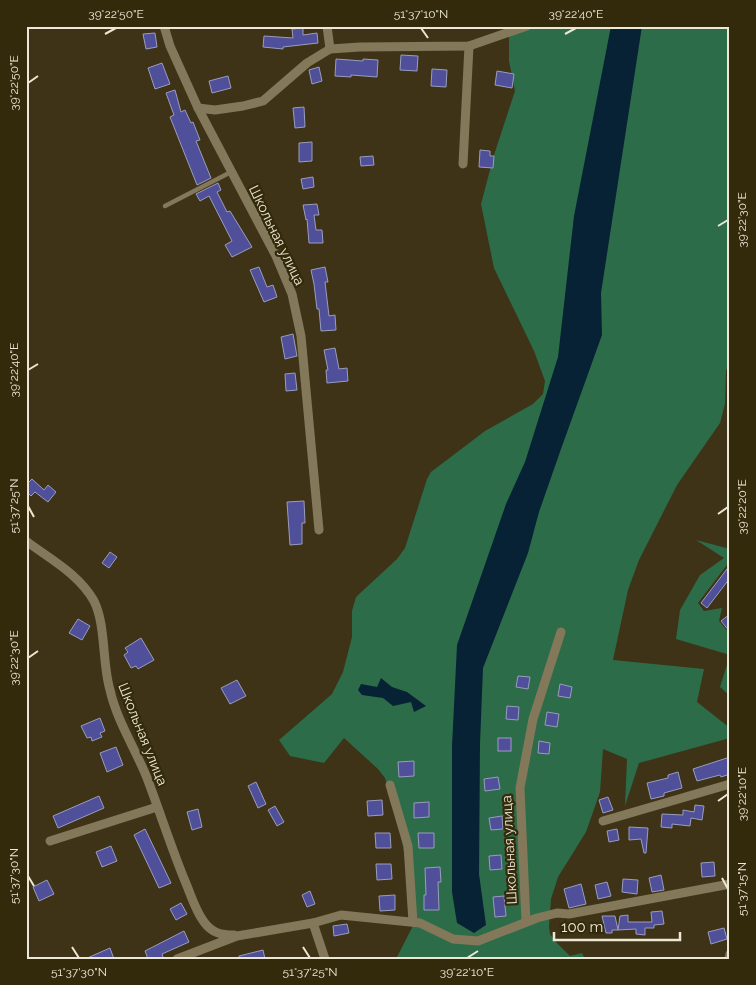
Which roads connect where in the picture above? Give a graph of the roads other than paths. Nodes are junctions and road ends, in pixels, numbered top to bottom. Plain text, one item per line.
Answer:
1 (164, 26) edge
2 (327, 26) edge
3 (527, 26) edge
4 (470, 46) junction
5 (330, 49) junction
6 (198, 108) junction
7 (463, 164) dead end
8 (231, 172) junction
9 (166, 206) dead end
10 (319, 530) dead end
11 (26, 541) edge
12 (561, 632) dead end
13 (730, 784) edge
14 (390, 786) dead end
15 (157, 807) junction
16 (603, 821) dead end
17 (50, 841) dead end
18 (730, 884) edge
19 (413, 922) junction
20 (526, 922) junction
21 (313, 923) junction
22 (237, 936) junction
23 (730, 954) edge
24 (177, 959) edge
25 (325, 959) edge
26 (729, 959) edge

1 - 6 street, Школьная улица
2 - 5 street
3 - 4 street
4 - 5 street
4 - 7 street
5 - 6 street
6 - 8 street, Школьная улица
8 - 9 lane
8 - 10 street, Школьная улица
11 - 15 street, Школьная улица
12 - 20 street, Школьная улица
13 - 16 street
14 - 19 street
15 - 17 street
15 - 22 street, Школьная улица
18 - 20 street, Школьная улица
19 - 20 street, Школьная улица
19 - 21 street, Школьная улица
21 - 22 street, Школьная улица
21 - 25 street
22 - 24 street, Школьная улица
23 - 26 street

